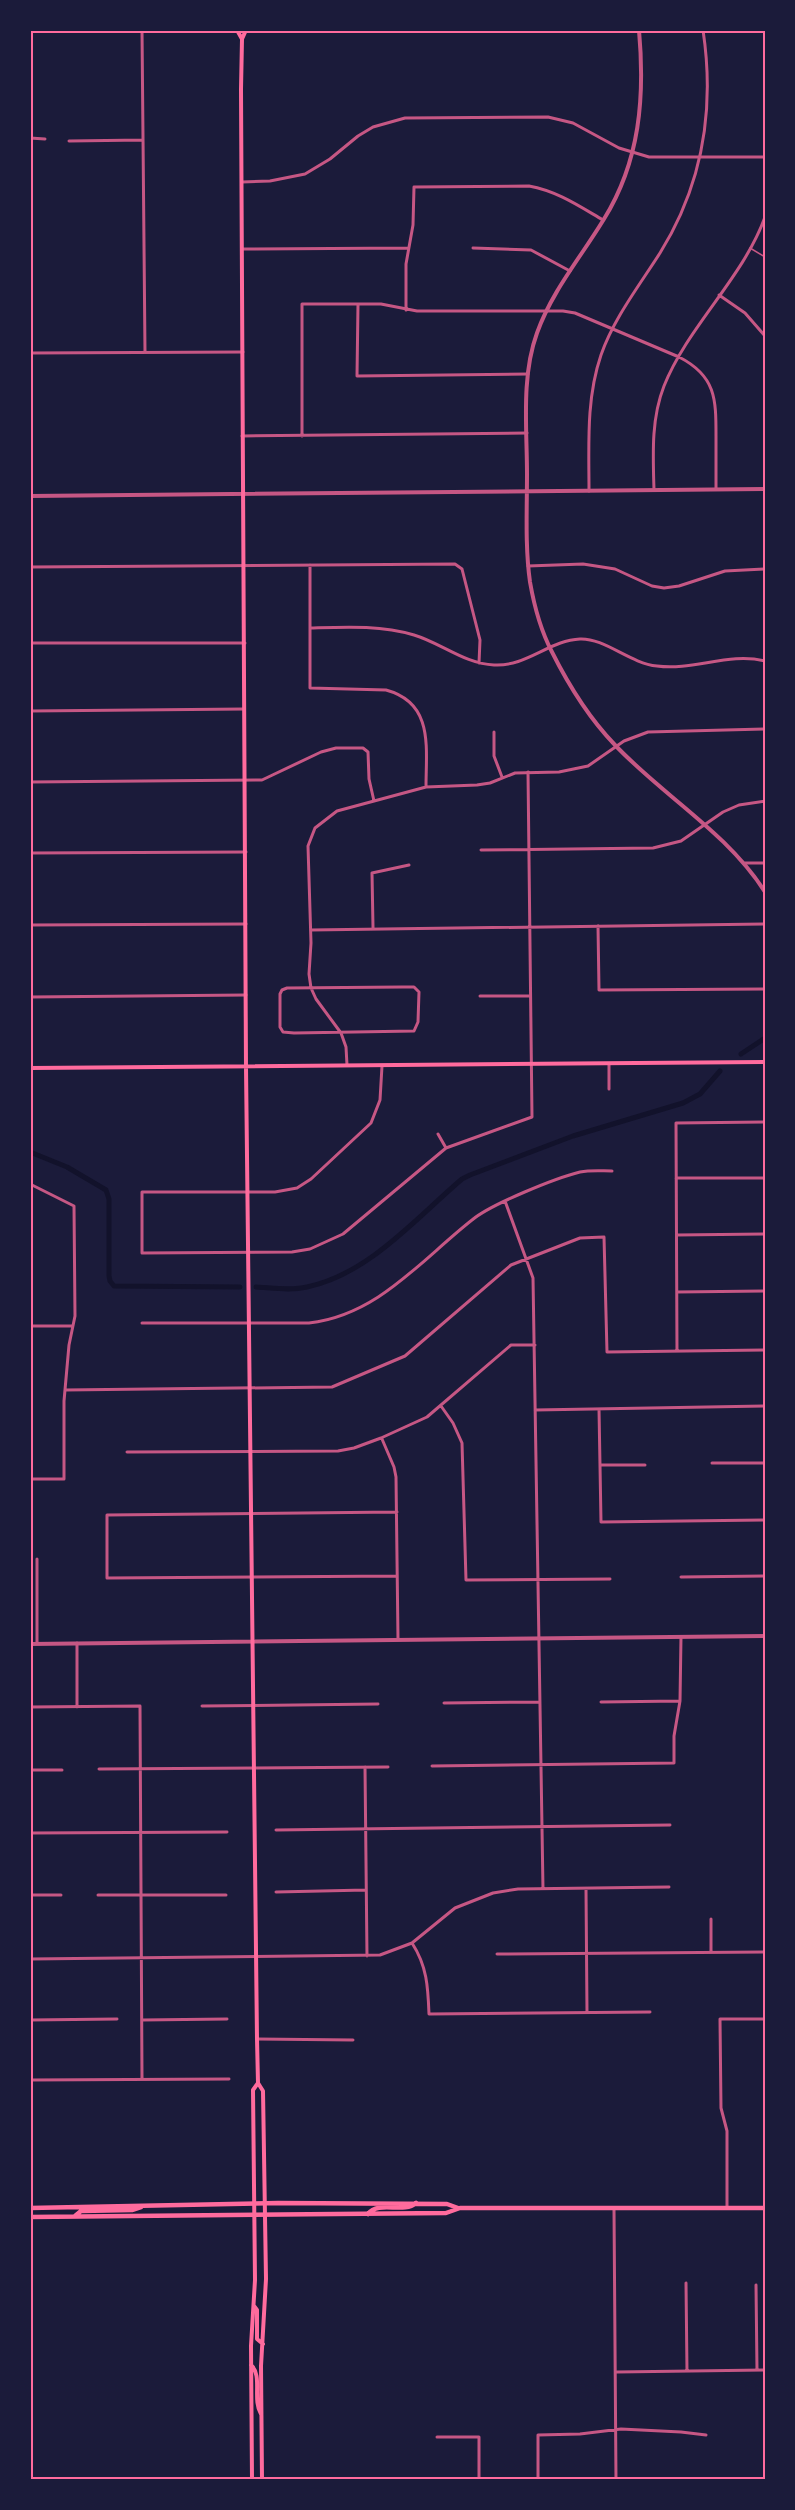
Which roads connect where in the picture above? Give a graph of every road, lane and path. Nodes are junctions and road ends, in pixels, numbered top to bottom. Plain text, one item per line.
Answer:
1 (142, 30) edge
2 (237, 30) edge
3 (246, 30) edge
4 (639, 30) edge
5 (703, 30) edge
6 (242, 39) junction
7 (30, 138) edge
8 (45, 139) dead end
9 (143, 140) junction
10 (69, 141) dead end
11 (633, 153) junction
12 (701, 157) junction
13 (765, 157) edge
14 (242, 182) junction
15 (765, 217) edge
16 (603, 220) junction
17 (408, 248) junction
18 (473, 248) dead end
19 (750, 248) junction
20 (242, 249) junction
21 (765, 257) edge
22 (570, 271) junction
23 (719, 294) junction
24 (358, 304) junction
25 (406, 310) junction
26 (547, 310) junction
27 (613, 329) junction
28 (765, 336) edge
29 (145, 352) junction
30 (243, 352) junction
31 (30, 353) edge
32 (679, 357) junction
33 (528, 374) junction
34 (527, 433) junction
35 (242, 436) junction
36 (302, 436) junction
37 (765, 489) edge
38 (589, 490) junction
39 (654, 490) junction
40 (716, 490) junction
41 (527, 492) junction
42 (242, 495) junction
43 (30, 496) edge
44 (310, 565) junction
45 (243, 566) junction
46 (528, 566) junction
47 (30, 567) edge
48 (765, 568) edge
49 (310, 628) junction
50 (244, 642) junction
51 (30, 643) edge
52 (550, 649) junction
53 (765, 661) edge
54 (479, 663) junction
55 (245, 709) junction
56 (30, 711) edge
57 (765, 729) edge
58 (494, 732) dead end
59 (617, 747) junction
60 (528, 772) junction
61 (502, 777) junction
62 (245, 781) junction
63 (30, 782) edge
64 (426, 787) junction
65 (374, 801) junction
66 (765, 801) edge
67 (705, 825) junction
68 (481, 850) dead end
69 (530, 850) junction
70 (246, 852) junction
71 (30, 853) edge
72 (745, 863) junction
73 (765, 863) edge
74 (409, 865) dead end
75 (765, 892) edge
76 (246, 924) junction
77 (765, 924) edge
78 (30, 925) edge
79 (530, 926) junction
80 (598, 926) junction
81 (373, 927) junction
82 (311, 930) junction
83 (311, 988) junction
84 (765, 989) edge
85 (246, 995) junction
86 (480, 996) dead end
87 (530, 996) junction
88 (30, 997) edge
89 (341, 1033) junction
90 (765, 1062) edge
91 (609, 1064) junction
92 (531, 1065) junction
93 (382, 1066) junction
94 (246, 1067) junction
95 (347, 1067) junction
96 (30, 1068) edge
97 (609, 1089) dead end
98 (765, 1122) edge
99 (438, 1134) dead end
100 (446, 1148) junction
101 (612, 1171) dead end
102 (676, 1178) junction
103 (765, 1178) edge
104 (30, 1184) edge
105 (247, 1192) junction
106 (506, 1201) junction
107 (765, 1234) edge
108 (677, 1235) junction
109 (248, 1252) junction
110 (527, 1258) junction
111 (765, 1291) edge
112 (677, 1292) junction
113 (142, 1323) dead end
114 (249, 1323) junction
115 (30, 1326) edge
116 (73, 1326) junction
117 (535, 1345) junction
118 (765, 1350) edge
119 (677, 1352) junction
120 (65, 1390) junction
121 (249, 1390) junction
122 (441, 1406) junction
123 (765, 1406) edge
124 (599, 1409) junction
125 (535, 1410) junction
126 (381, 1438) junction
127 (127, 1452) dead end
128 (250, 1452) junction
129 (712, 1463) dead end
130 (765, 1463) edge
131 (600, 1465) junction
132 (645, 1465) dead end
133 (30, 1479) edge
134 (397, 1512) junction
135 (251, 1515) junction
136 (765, 1520) edge
137 (37, 1558) dead end
138 (398, 1576) junction
139 (765, 1576) edge
140 (681, 1577) dead end
141 (252, 1578) junction
142 (539, 1579) junction
143 (610, 1579) dead end
144 (765, 1636) edge
145 (681, 1637) junction
146 (540, 1638) junction
147 (398, 1641) junction
148 (76, 1643) junction
149 (252, 1643) junction
150 (30, 1644) edge
151 (37, 1644) junction
152 (680, 1701) junction
153 (540, 1702) junction
154 (601, 1702) dead end
155 (444, 1703) dead end
156 (378, 1704) dead end
157 (202, 1706) dead end
158 (253, 1706) junction
159 (30, 1707) edge
160 (78, 1707) junction
161 (541, 1764) junction
162 (432, 1766) dead end
163 (365, 1767) junction
164 (388, 1767) dead end
165 (254, 1768) junction
166 (99, 1769) dead end
167 (140, 1769) junction
168 (30, 1770) edge
169 (62, 1770) dead end
170 (670, 1825) dead end
171 (542, 1826) junction
172 (365, 1829) junction
173 (276, 1830) dead end
174 (141, 1832) junction
175 (227, 1832) dead end
176 (30, 1833) edge
177 (669, 1887) dead end
178 (543, 1889) junction
179 (586, 1889) junction
180 (366, 1890) junction
181 (276, 1892) dead end
182 (61, 1895) dead end
183 (98, 1895) dead end
184 (141, 1895) junction
185 (226, 1895) dead end
186 (30, 1896) edge
187 (711, 1919) dead end
188 (412, 1943) junction
189 (586, 1952) junction
190 (711, 1952) junction
191 (765, 1952) edge
192 (497, 1954) dead end
193 (367, 1956) junction
194 (256, 1957) junction
195 (142, 1958) junction
196 (30, 1959) edge
197 (650, 2012) dead end
198 (586, 2013) junction
199 (117, 2019) dead end
200 (227, 2019) dead end
201 (765, 2019) edge
202 (30, 2020) edge
203 (142, 2020) junction
204 (257, 2039) junction
205 (353, 2040) dead end
206 (30, 2079) edge
207 (142, 2079) junction
208 (229, 2079) dead end
209 (258, 2083) junction
210 (266, 2203) junction
211 (416, 2203) junction
212 (254, 2204) junction
213 (144, 2205) junction
214 (30, 2208) edge
215 (460, 2208) junction
216 (727, 2208) junction
217 (765, 2208) edge
218 (614, 2209) junction
219 (254, 2214) junction
220 (368, 2214) junction
221 (266, 2215) junction
222 (75, 2216) junction
223 (30, 2217) edge
224 (686, 2283) dead end
225 (756, 2285) dead end
226 (253, 2305) junction
227 (262, 2344) junction
228 (251, 2365) junction
229 (757, 2370) junction
230 (765, 2370) edge
231 (687, 2371) junction
232 (616, 2372) junction
233 (261, 2414) junction
234 (616, 2429) junction
235 (437, 2436) dead end
236 (706, 2436) dead end
237 (252, 2480) edge
238 (262, 2480) edge
239 (479, 2480) edge
240 (538, 2480) edge
241 (616, 2480) edge

1 - 9 street
2 - 6 main road
3 - 6 main road
4 - 11 street
5 - 12 street
6 - 14 main road
7 - 8 street
9 - 10 street
9 - 29 street
11 - 12 street
11 - 14 street
11 - 16 street
12 - 13 street
12 - 27 street
14 - 20 main road
15 - 19 street
16 - 17 street
16 - 22 street
17 - 20 street
17 - 25 street
18 - 22 street
19 - 21 lane
19 - 23 street
20 - 30 main road
22 - 26 street
23 - 28 street
23 - 32 street
24 - 25 street
24 - 33 street
24 - 36 street
25 - 26 street
26 - 27 street
26 - 33 street
27 - 32 street
27 - 38 street
29 - 30 street
29 - 31 street
30 - 35 main road
32 - 39 street
32 - 40 street
33 - 34 street
34 - 36 street
34 - 41 street
35 - 36 street
35 - 42 main road
37 - 40 street
38 - 39 street
38 - 41 street
39 - 40 street
41 - 42 street
41 - 46 street
42 - 43 street
42 - 45 main road
44 - 45 street
44 - 49 street
44 - 54 street
45 - 47 street
45 - 50 main road
46 - 48 street
46 - 52 street
49 - 54 street
49 - 64 street
50 - 51 street
50 - 55 main road
52 - 53 street
52 - 54 street
52 - 59 street
55 - 56 street
55 - 62 main road
57 - 59 street
58 - 61 street
59 - 60 street
59 - 67 street
60 - 61 street
60 - 69 street
61 - 64 street
62 - 63 street
62 - 65 street
62 - 70 main road
64 - 65 street
65 - 82 street
66 - 67 street
67 - 69 street
67 - 72 street
68 - 69 street
69 - 79 street
70 - 71 street
70 - 76 main road
72 - 73 street
72 - 75 street
74 - 81 street
76 - 78 street
76 - 85 main road
77 - 80 street
79 - 80 street
79 - 81 street
79 - 87 street
80 - 84 street
81 - 82 street
82 - 83 street
83 - 89 street
83 - 89 street
83 - 89 street
85 - 88 street
85 - 94 main road
86 - 87 street
87 - 92 street
89 - 95 street
90 - 91 main road
91 - 92 main road
91 - 97 street
92 - 93 main road
92 - 100 street
93 - 95 main road
93 - 105 street
94 - 95 main road
94 - 96 main road
94 - 105 main road
98 - 102 street
99 - 100 street
100 - 109 street
101 - 106 street
102 - 103 street
102 - 108 street
104 - 116 street
105 - 109 main road
105 - 109 street
106 - 110 street
106 - 114 street
107 - 108 street
108 - 112 street
109 - 114 main road
110 - 117 street
110 - 119 street
110 - 121 street
111 - 112 street
112 - 119 street
113 - 114 street
114 - 121 main road
115 - 116 street
116 - 120 street
117 - 122 street
117 - 125 street
118 - 119 street
120 - 121 street
120 - 133 street
121 - 128 main road
122 - 126 street
122 - 142 street
123 - 124 street
124 - 125 street
124 - 131 street
125 - 142 street
126 - 128 street
126 - 134 street
127 - 128 street
128 - 135 main road
129 - 130 street
131 - 132 street
131 - 136 street
134 - 135 street
134 - 138 street
135 - 141 main road
135 - 141 street
137 - 151 street
138 - 141 street
138 - 147 street
139 - 140 street
141 - 149 main road
142 - 143 street
142 - 146 street
144 - 145 street
145 - 146 street
145 - 152 street
146 - 147 street
146 - 153 street
147 - 149 street
148 - 149 street
148 - 151 street
148 - 160 street
149 - 158 main road
150 - 151 street
152 - 154 street
152 - 161 street
153 - 155 street
153 - 161 street
156 - 158 street
157 - 158 street
158 - 165 main road
159 - 160 street
160 - 167 street
161 - 162 street
161 - 171 street
163 - 164 street
163 - 165 street
163 - 172 street
165 - 167 street
165 - 194 main road
166 - 167 street
167 - 174 street
168 - 169 street
170 - 171 street
171 - 172 street
171 - 178 street
172 - 173 street
172 - 180 street
174 - 175 street
174 - 176 street
174 - 184 street
177 - 179 street
178 - 179 street
178 - 188 street
179 - 189 street
180 - 181 street
180 - 193 street
182 - 186 street
183 - 184 street
184 - 185 street
184 - 195 street
187 - 190 street
188 - 193 street
188 - 198 street
189 - 190 street
189 - 192 street
189 - 198 street
190 - 191 street
193 - 194 street
194 - 195 street
194 - 204 main road
195 - 196 street
195 - 203 street
197 - 198 street
199 - 202 street
200 - 203 street
201 - 216 street
203 - 207 street
204 - 205 street
204 - 209 main road
206 - 207 street
207 - 208 street
209 - 210 main road
209 - 212 main road
210 - 211 main road
210 - 212 main road
210 - 221 main road
211 - 215 main road
211 - 220 main road
212 - 213 main road
212 - 219 main road
213 - 214 main road
213 - 222 main road
215 - 218 main road
215 - 220 main road
216 - 217 main road
216 - 218 main road
218 - 232 street
219 - 221 main road
219 - 222 main road
219 - 226 main road
220 - 221 main road
221 - 227 main road
222 - 223 main road
224 - 231 street
225 - 229 street
226 - 227 main road
226 - 228 main road
227 - 233 main road
228 - 233 main road
228 - 237 main road
229 - 230 street
229 - 231 street
231 - 232 street
232 - 234 street
233 - 238 main road
234 - 236 street
234 - 240 street
234 - 241 street
235 - 239 street

